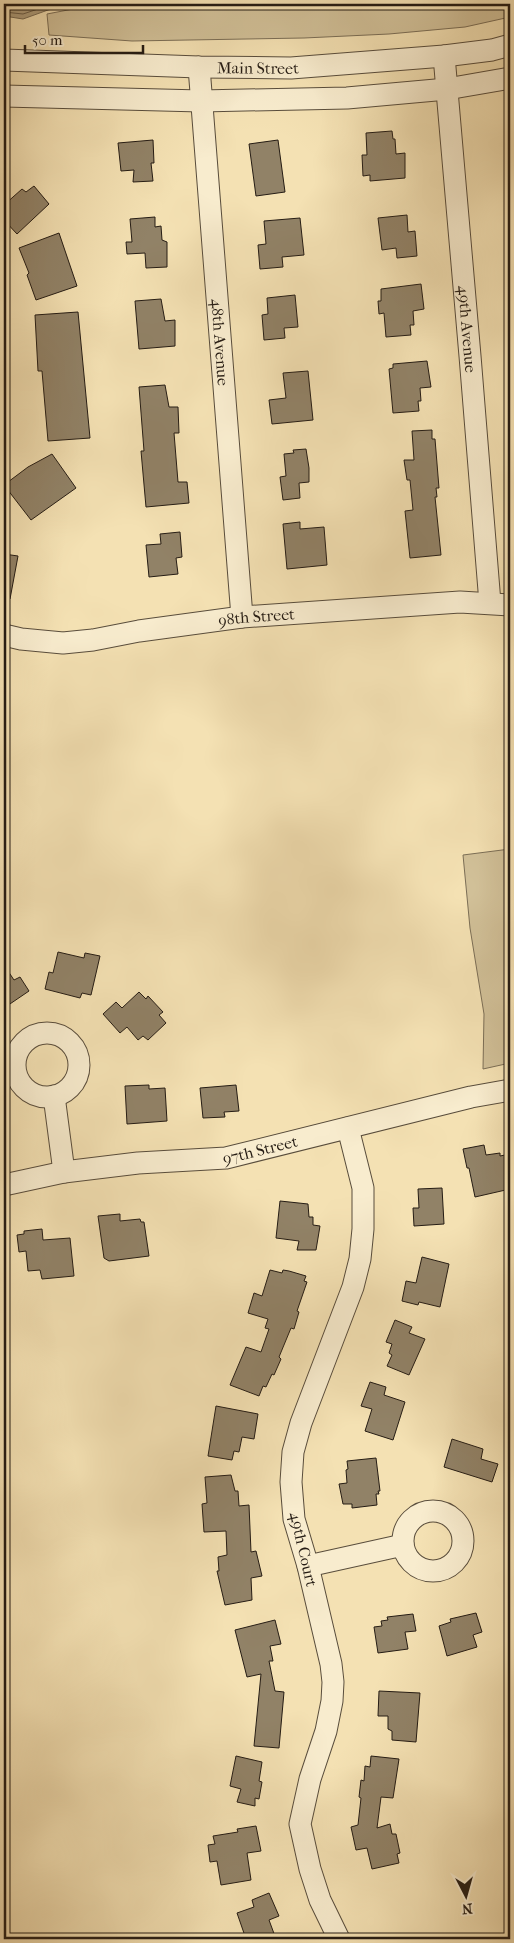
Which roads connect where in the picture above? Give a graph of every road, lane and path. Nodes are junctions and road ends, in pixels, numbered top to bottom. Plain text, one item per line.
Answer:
1 (510, 45) edge
2 (444, 56) junction
3 (4, 60) edge
4 (199, 67) junction
5 (510, 78) edge
6 (447, 89) junction
7 (4, 96) edge
8 (201, 102) junction
9 (500, 604) edge
10 (242, 617) junction
11 (4, 635) edge
12 (510, 1090) edge
13 (54, 1096) dead end
14 (348, 1128) junction
15 (64, 1172) junction
16 (4, 1184) edge
17 (403, 1545) dead end
18 (308, 1566) junction
19 (339, 1939) edge

1 - 2 street, Main Street
2 - 4 street, Main Street
2 - 6 street, 49th Avenue
3 - 4 street, Main Street
4 - 8 street, 48th Avenue
5 - 6 street
6 - 8 street
6 - 9 street, 49th Avenue
7 - 8 street
8 - 10 street, 48th Avenue
9 - 10 street, 98th Street
10 - 11 street, 98th Street
12 - 14 street, 97th Street
13 - 15 street
14 - 15 street, 97th Street
14 - 18 street, 49th Court
15 - 16 street, 97th Street
17 - 18 street
18 - 19 street, 49th Court

